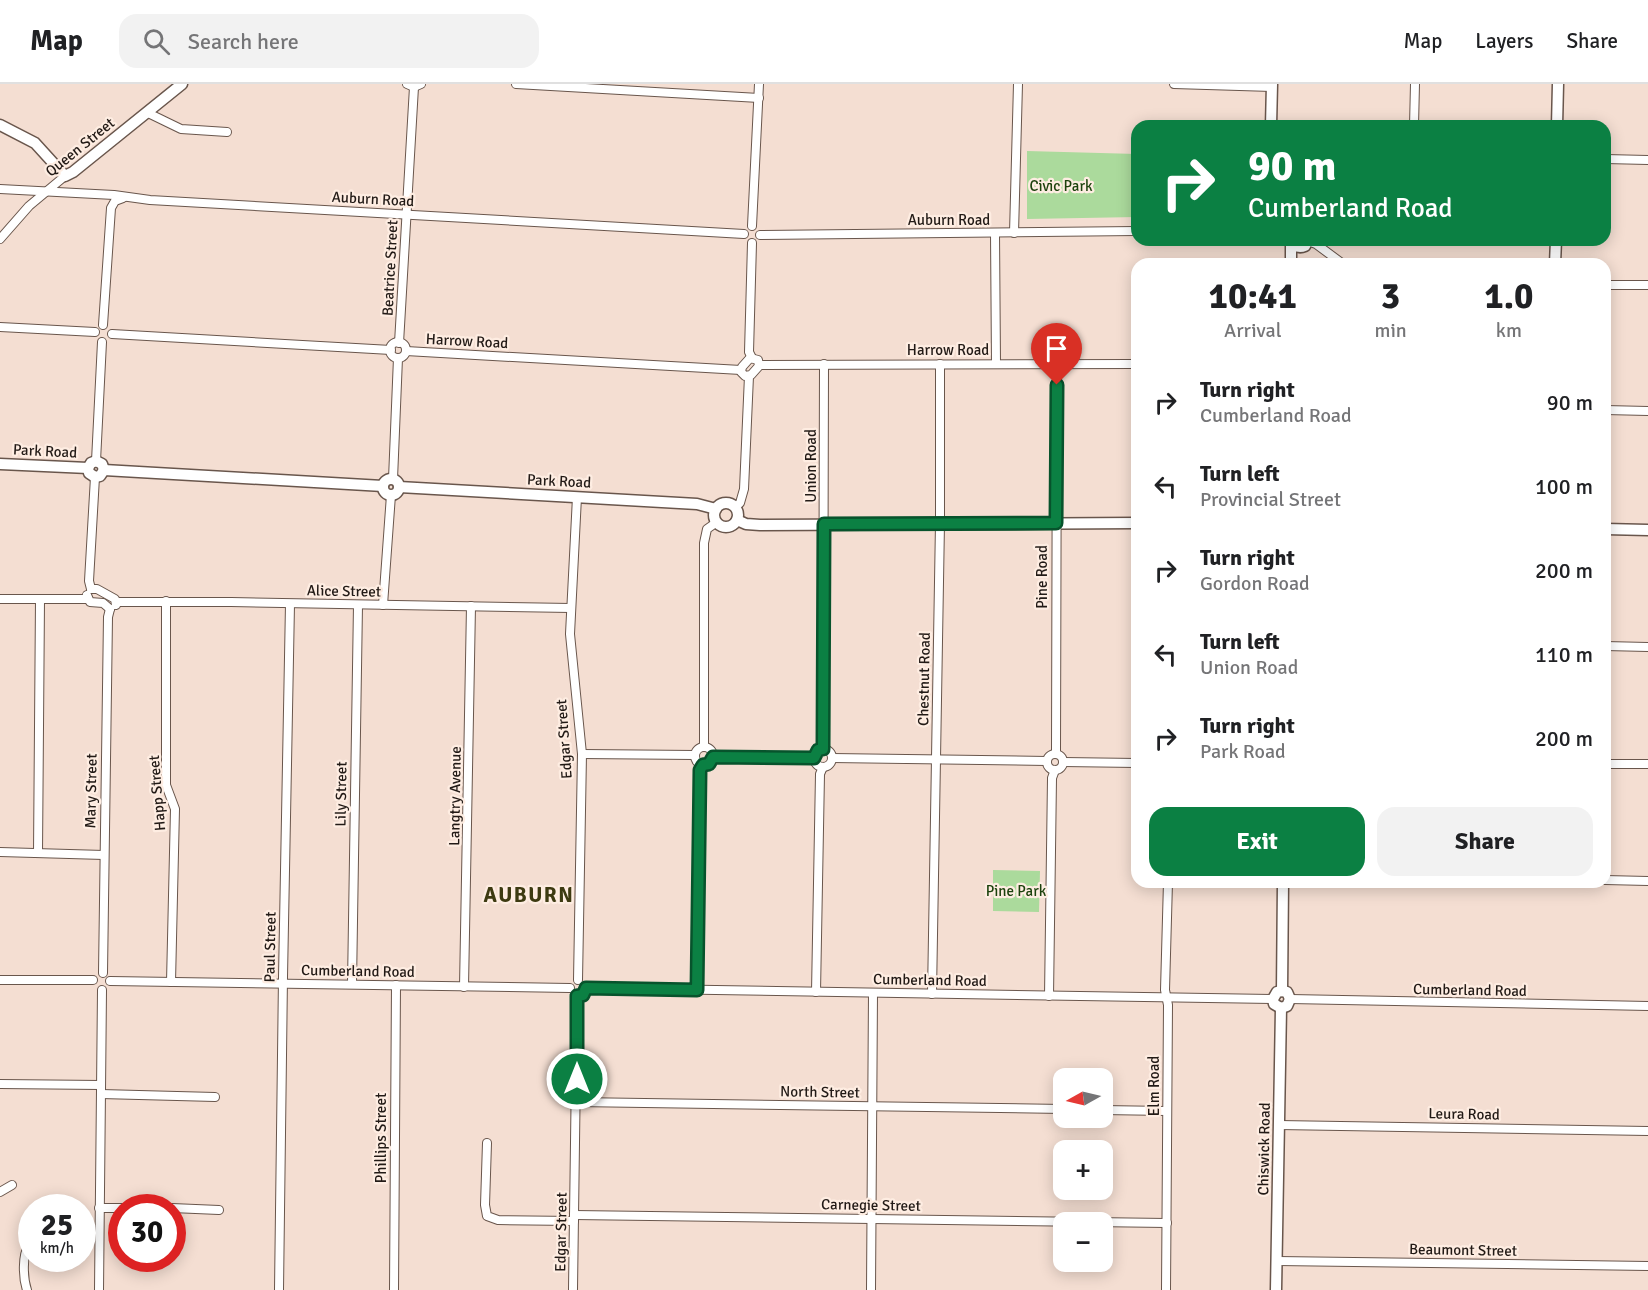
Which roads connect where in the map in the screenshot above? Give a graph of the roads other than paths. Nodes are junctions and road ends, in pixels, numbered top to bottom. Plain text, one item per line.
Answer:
1 (182, 84) edge
2 (516, 84) edge
3 (759, 84) edge
4 (1018, 84) edge
5 (1174, 84) edge
6 (1415, 84) edge
7 (1558, 84) edge
8 (414, 85) edge
9 (1272, 85) edge
10 (759, 98) junction
11 (148, 112) junction
12 (1271, 120) edge
13 (1414, 120) edge
14 (1557, 120) edge
15 (0, 124) edge
16 (227, 132) dead end
17 (1611, 159) edge
18 (1648, 160) edge
19 (65, 176) junction
20 (0, 189) edge
21 (27, 190) junction
22 (49, 191) junction
23 (124, 197) junction
24 (29, 206) junction
25 (406, 214) junction
26 (752, 226) junction
27 (1131, 231) edge
28 (995, 233) junction
29 (1014, 233) junction
30 (744, 234) junction
31 (760, 235) junction
32 (0, 239) edge
33 (752, 243) junction
34 (1319, 246) edge
35 (1335, 258) edge
36 (1611, 285) edge
37 (1648, 285) edge
38 (103, 325) junction
39 (0, 327) edge
40 (95, 332) junction
41 (112, 334) junction
42 (102, 342) junction
43 (399, 343) junction
44 (391, 350) junction
45 (406, 351) junction
46 (398, 358) junction
47 (752, 358) junction
48 (996, 363) junction
49 (824, 364) junction
50 (940, 364) junction
51 (1057, 364) junction
52 (1131, 364) edge
53 (759, 365) junction
54 (741, 370) junction
55 (748, 376) junction
56 (1611, 410) edge
57 (1648, 411) edge
58 (0, 464) edge
59 (96, 466) junction
60 (95, 477) joint
61 (392, 487) junction
62 (577, 497) junction
63 (735, 507) junction
64 (716, 509) junction
65 (737, 520) junction
66 (717, 522) junction
67 (940, 523) junction
68 (1056, 523) junction
69 (824, 524) junction
70 (1131, 524) edge
71 (1611, 529) edge
72 (1648, 530) edge
73 (91, 589) junction
74 (0, 599) edge
75 (87, 599) junction
76 (40, 600) junction
77 (166, 601) junction
78 (116, 602) junction
79 (290, 604) junction
80 (358, 605) junction
81 (384, 605) junction
82 (471, 606) junction
83 (572, 608) junction
84 (110, 609) junction
85 (1611, 646) edge
86 (1648, 647) edge
87 (704, 747) junction
88 (823, 749) junction
89 (1056, 753) junction
90 (582, 754) junction
91 (694, 755) junction
92 (713, 757) junction
93 (814, 758) junction
94 (832, 758) junction
95 (937, 760) junction
96 (1047, 761) junction
97 (1063, 762) junction
98 (1131, 763) edge
99 (1611, 764) edge
100 (1648, 764) edge
101 (703, 765) junction
102 (823, 767) junction
103 (1055, 770) junction
104 (0, 852) edge
105 (38, 853) junction
106 (104, 855) junction
107 (1611, 880) edge
108 (1648, 881) edge
109 (1168, 888) edge
110 (1283, 888) edge
111 (102, 973) junction
112 (0, 980) edge
113 (93, 980) junction
114 (578, 980) junction
115 (110, 981) junction
116 (171, 982) junction
117 (283, 984) junction
118 (352, 984) junction
119 (396, 985) junction
120 (464, 987) junction
121 (570, 988) junction
122 (586, 988) junction
123 (102, 990) junction
124 (697, 990) junction
125 (1282, 990) junction
126 (816, 992) junction
127 (873, 993) junction
128 (932, 994) junction
129 (577, 996) junction
130 (1049, 996) junction
131 (1166, 998) junction
132 (1273, 999) junction
133 (1290, 999) junction
134 (1648, 1006) edge
135 (1281, 1008) junction
136 (0, 1084) edge
137 (101, 1085) junction
138 (101, 1094) junction
139 (215, 1097) dead end
140 (576, 1102) junction
141 (871, 1106) junction
142 (1053, 1109) edge
143 (1113, 1110) edge
144 (1167, 1111) junction
145 (1279, 1125) junction
146 (1648, 1131) edge
147 (488, 1143) dead end
148 (12, 1185) dead end
149 (0, 1192) edge
150 (99, 1208) junction
151 (108, 1208) edge
152 (186, 1209) edge
153 (219, 1210) dead end
154 (574, 1218) junction
155 (872, 1219) junction
156 (1167, 1223) junction
157 (1277, 1261) junction
158 (1648, 1266) edge
159 (25, 1272) edge
160 (27, 1290) edge
161 (99, 1290) edge
162 (279, 1290) edge
163 (394, 1290) edge
164 (573, 1290) edge
165 (871, 1290) edge
166 (1166, 1290) edge
167 (1276, 1290) edge

1 - 11 street, Queen Street
2 - 10 street
3 - 10 street
4 - 29 street
5 - 9 street
6 - 13 street
7 - 14 street
8 - 25 street, Beatrice Street
9 - 12 street
10 - 26 street
11 - 16 street
11 - 19 street, Queen Street
15 - 19 street
17 - 18 street
19 - 22 street, Queen Street
20 - 21 street, Auburn Road
21 - 22 street, Auburn Road
21 - 24 street
22 - 23 street, Auburn Road
22 - 24 street, Queen Street
23 - 25 street, Auburn Road
23 - 38 street
24 - 32 street, Queen Street
25 - 30 street, Auburn Road
25 - 43 street, Beatrice Street
26 - 30 street
26 - 31 street
27 - 29 street, Auburn Road
28 - 29 street, Auburn Road
28 - 31 street, Auburn Road
28 - 48 street
30 - 33 street
31 - 33 street
33 - 47 street
34 - 35 street
36 - 37 street
38 - 40 street
38 - 41 street
39 - 40 street
40 - 42 street
41 - 42 street
41 - 44 street
42 - 59 street
43 - 44 street
43 - 45 street
44 - 46 street
45 - 46 street
45 - 54 street, Harrow Road
46 - 61 street
47 - 53 street
47 - 54 street
48 - 50 street, Harrow Road
48 - 51 street, Harrow Road
49 - 50 street, Harrow Road
49 - 53 street, Harrow Road
49 - 69 street, Union Road
50 - 67 street, Chestnut Road
51 - 52 street, Harrow Road
51 - 68 street, Pine Road
53 - 55 street
54 - 55 street
55 - 63 street
56 - 57 street
58 - 59 street, Park Road
59 - 60 street
59 - 61 street, Park Road
60 - 73 street
61 - 62 street, Park Road
61 - 81 street
62 - 64 street, Park Road
62 - 83 street, Edgar Street
63 - 64 street
63 - 65 street
64 - 66 street
65 - 66 street
65 - 69 street
66 - 87 street
67 - 68 street
67 - 69 street
67 - 95 street, Chestnut Road
68 - 70 street
68 - 89 street, Pine Road
69 - 88 street, Union Road
71 - 72 street
73 - 75 street
73 - 78 street
74 - 76 street
75 - 76 street
75 - 84 street
76 - 105 street
77 - 78 street, Alice Street
77 - 79 street, Alice Street
77 - 116 street, Happ Street
78 - 84 street
79 - 80 street, Alice Street
79 - 117 street, Paul Street
80 - 81 street, Alice Street
80 - 118 street, Lily Street
81 - 82 street, Alice Street
82 - 83 street, Alice Street
82 - 120 street, Langtry Avenue
83 - 90 street, Edgar Street
84 - 106 street, Mary Street
85 - 86 street
87 - 91 street
87 - 92 street
88 - 93 street
88 - 94 street
89 - 96 street
89 - 97 street
90 - 91 street
90 - 114 street, Edgar Street
91 - 101 street
92 - 93 street
92 - 101 street
93 - 102 street
94 - 95 street
94 - 102 street
95 - 96 street
95 - 128 street, Chestnut Road
96 - 103 street
97 - 98 street
97 - 103 street
99 - 100 street
101 - 124 street
102 - 126 street
103 - 130 street
104 - 105 street
105 - 106 street
106 - 111 street, Mary Street
107 - 108 street
109 - 131 street, Elm Road
110 - 125 street
111 - 113 street
111 - 115 street
112 - 113 street
113 - 123 street
114 - 121 street
114 - 122 street
115 - 116 street, Cumberland Road
115 - 123 street
116 - 117 street, Cumberland Road
117 - 118 street, Cumberland Road
117 - 162 street, Paul Street
118 - 119 street, Cumberland Road
119 - 120 street, Cumberland Road
119 - 163 street, Phillips Street
120 - 121 street, Cumberland Road
121 - 129 street
122 - 124 street, Cumberland Road
122 - 129 street
123 - 137 street
124 - 126 street, Cumberland Road
125 - 132 street
125 - 133 street
126 - 127 street, Cumberland Road
127 - 128 street, Cumberland Road
127 - 141 street
128 - 130 street, Cumberland Road
129 - 140 street, Edgar Street
130 - 131 street, Cumberland Road
131 - 132 street, Cumberland Road
131 - 144 street, Elm Road
132 - 135 street
133 - 134 street, Cumberland Road
133 - 135 street
135 - 145 street, Chiswick Road
136 - 137 street
137 - 138 street
138 - 139 street
138 - 150 street
140 - 141 street, North Street
140 - 154 street, Edgar Street
141 - 142 street, North Street
141 - 155 street
143 - 144 street
144 - 156 street, Elm Road
145 - 146 street, Leura Road
145 - 157 street, Chiswick Road
147 - 154 street, Carnegie Street
148 - 149 street
150 - 151 street
150 - 161 street
152 - 153 street
154 - 155 street, Carnegie Street
154 - 164 street, Edgar Street
155 - 156 street, Carnegie Street
155 - 165 street
156 - 166 street, Elm Road
157 - 158 street, Beaumont Street
157 - 167 street, Chiswick Road
159 - 160 street

